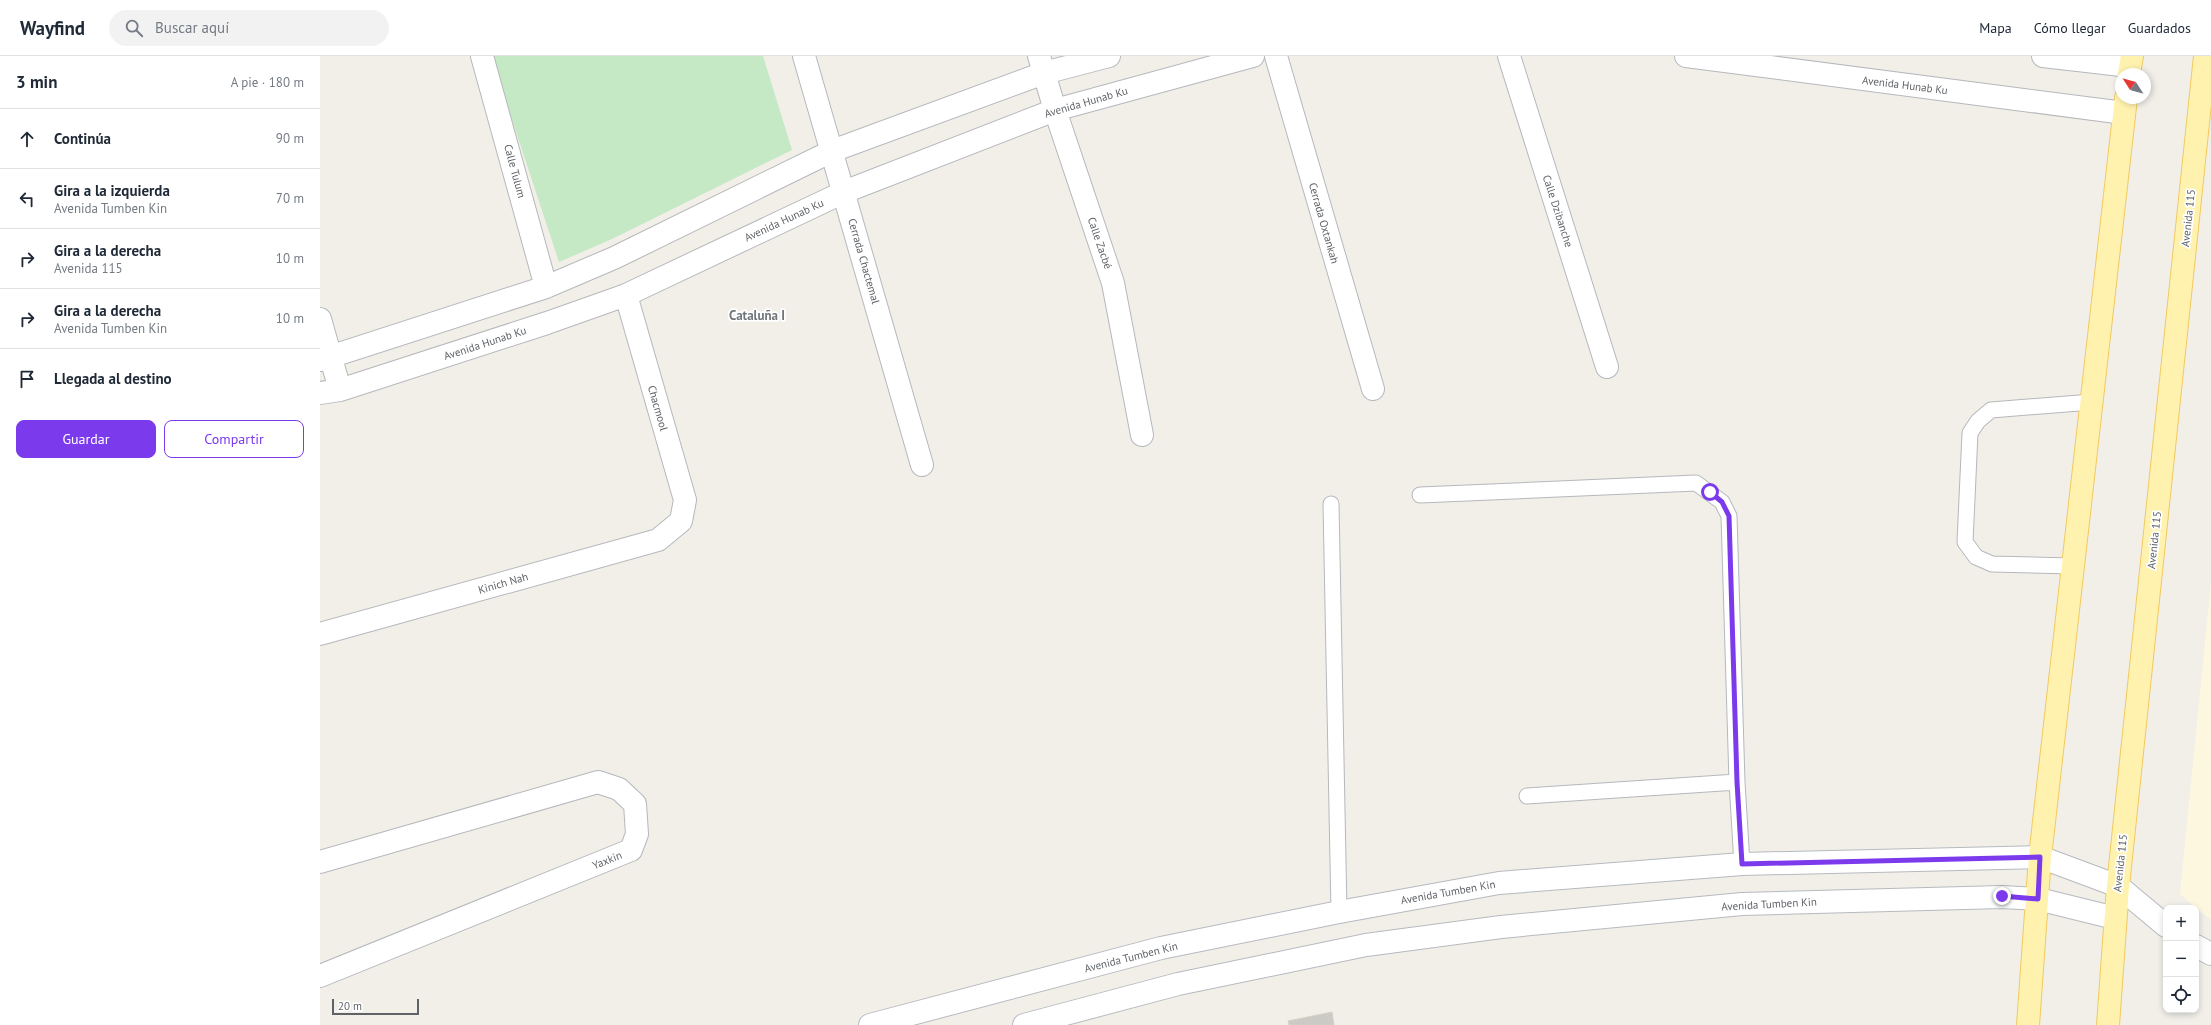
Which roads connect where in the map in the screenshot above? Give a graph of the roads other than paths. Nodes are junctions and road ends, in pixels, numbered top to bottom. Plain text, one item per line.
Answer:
1 (482, 56) edge
2 (804, 56) edge
3 (1109, 56) edge
4 (1253, 56) edge
5 (1276, 56) edge
6 (1509, 56) edge
7 (1686, 56) edge
8 (2043, 56) edge
9 (2205, 56) edge
10 (1042, 65) edge
11 (2130, 65) edge
12 (2125, 106) edge
13 (1055, 110) junction
14 (832, 151) junction
15 (844, 192) junction
16 (546, 287) junction
17 (626, 295) junction
18 (320, 319) edge
19 (325, 360) edge
20 (1607, 367) dead end
21 (1373, 389) dead end
22 (330, 392) edge
23 (2092, 402) junction
24 (1142, 435) dead end
25 (922, 465) dead end
26 (1420, 495) dead end
27 (1331, 504) dead end
28 (681, 521) joint
29 (2074, 566) junction
30 (320, 634) edge
31 (1737, 782) junction
32 (1527, 796) dead end
33 (2040, 857) junction
34 (320, 862) edge
35 (1742, 864) junction
36 (2118, 886) junction
37 (2038, 899) junction
38 (1339, 912) junction
39 (2115, 918) junction
40 (2163, 924) edge
41 (2199, 948) edge
42 (2211, 954) edge
43 (320, 976) edge
44 (870, 1025) edge
45 (1024, 1025) edge
46 (2028, 1025) edge
47 (2108, 1025) edge

1 - 16 street, Calle Tulum
2 - 14 street, Cerrada Chactemal
3 - 10 street
4 - 13 street, Avenida Hunab Ku
5 - 21 street, Cerrada Oxtankah
6 - 20 street, Calle Dzibanche
7 - 12 street, Avenida Hunab Ku
8 - 11 street
9 - 36 main road, Avenida 115
10 - 13 street, Calle Zacbé
10 - 14 street
12 - 23 main road
13 - 15 street, Avenida Hunab Ku
13 - 24 street, Calle Zacbé
14 - 15 street, Cerrada Chactemal
14 - 16 street
15 - 17 street, Avenida Hunab Ku
15 - 25 street, Cerrada Chactemal
16 - 19 street
17 - 22 street, Avenida Hunab Ku
17 - 28 street, Chacmool
18 - 19 street
19 - 22 street
23 - 29 main road
23 - 29 lane
26 - 31 lane
27 - 38 lane
28 - 30 street, Kinich Nah
29 - 33 main road
31 - 32 lane
31 - 35 lane
33 - 35 street, Avenida Tumben Kin
33 - 36 street
33 - 37 main road
34 - 43 street, Yaxkin
35 - 38 street, Avenida Tumben Kin
36 - 39 main road, Avenida 115
36 - 40 street
37 - 39 street, Avenida Tumben Kin
37 - 45 street, Avenida Tumben Kin
37 - 46 main road
38 - 44 street, Avenida Tumben Kin
39 - 47 main road, Avenida 115
41 - 42 street

